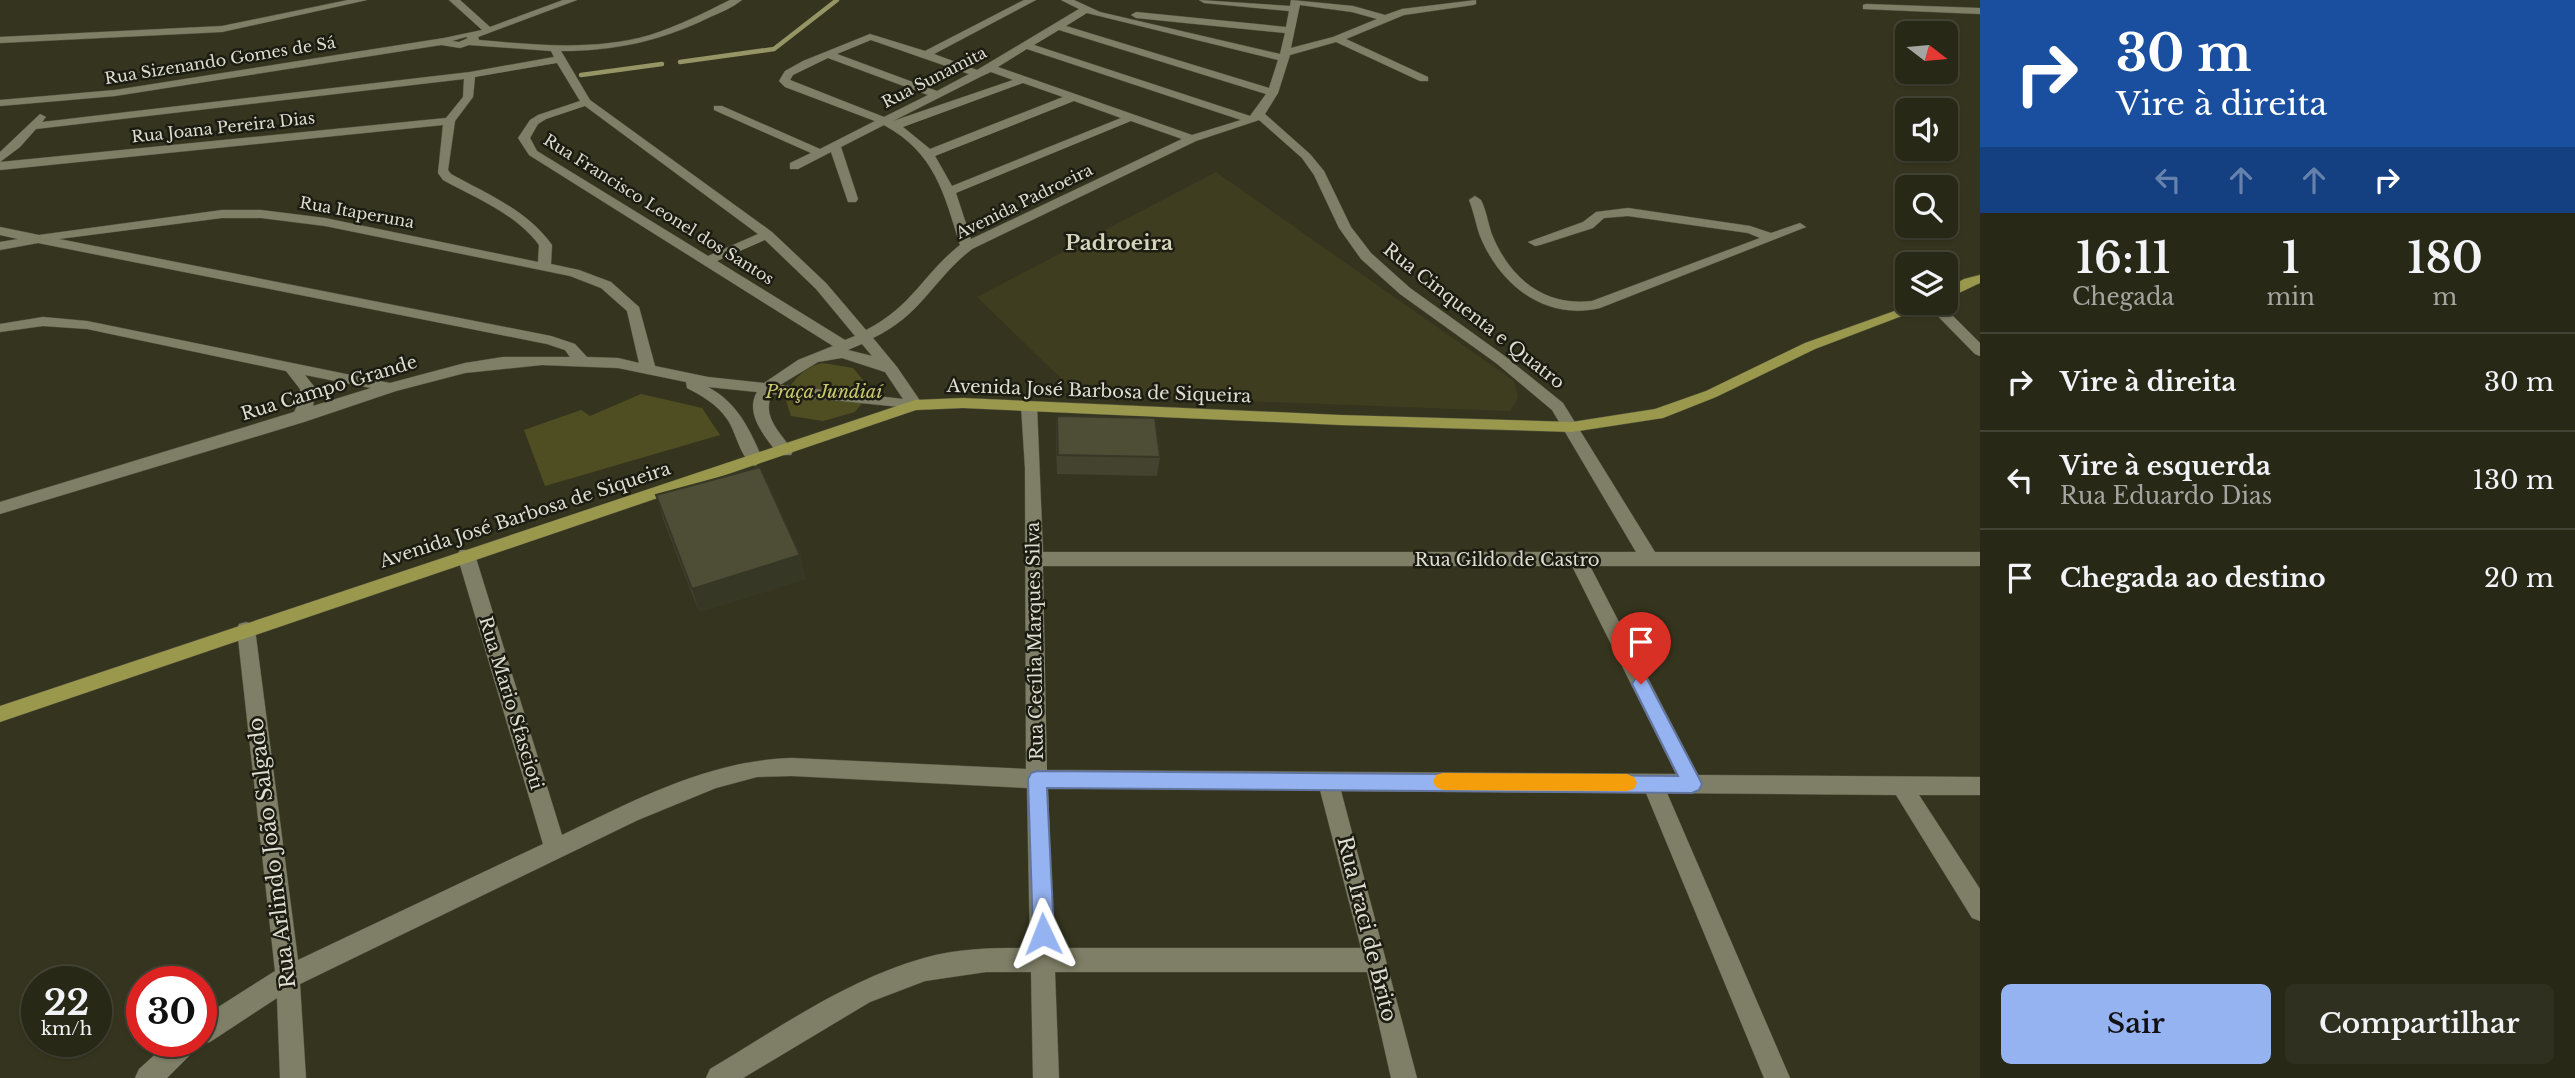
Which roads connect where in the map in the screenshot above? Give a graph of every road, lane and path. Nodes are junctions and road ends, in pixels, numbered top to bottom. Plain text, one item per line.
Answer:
1 (362, 0) edge
2 (469, 0) edge
3 (572, 0) edge
4 (737, 0) edge
5 (1031, 0) edge
6 (1066, 0) edge
7 (1204, 0) edge
8 (456, 2) edge
9 (1473, 2) dead end
10 (1295, 4) edge
11 (1355, 4) edge
12 (1866, 7) dead end
13 (1084, 10) junction
14 (1980, 11) edge
15 (1097, 15) junction
16 (1384, 18) junction
17 (1059, 27) junction
18 (488, 30) junction
19 (1289, 30) junction
20 (472, 39) junction
21 (1337, 39) junction
22 (0, 40) edge
23 (1027, 46) junction
24 (557, 54) junction
25 (827, 54) junction
26 (926, 54) junction
27 (1283, 55) junction
28 (990, 68) junction
29 (978, 74) junction
30 (470, 75) junction
31 (1424, 79) dead end
32 (1022, 80) junction
33 (1273, 93) junction
34 (936, 94) junction
35 (1074, 97) junction
36 (52, 100) junction
37 (586, 102) junction
38 (0, 103) edge
39 (718, 108) dead end
40 (1132, 117) junction
41 (1256, 117) junction
42 (449, 121) junction
43 (883, 121) junction
44 (895, 125) junction
45 (34, 126) junction
46 (1192, 139) junction
47 (0, 144) edge
48 (16, 145) junction
49 (834, 145) junction
50 (818, 152) junction
51 (929, 154) junction
52 (0, 158) edge
53 (0, 166) edge
54 (794, 166) dead end
55 (948, 192) junction
56 (852, 199) dead end
57 (1475, 200) dead end
58 (1800, 227) dead end
59 (0, 231) edge
60 (767, 235) junction
61 (1772, 238) junction
62 (32, 239) junction
63 (1535, 242) dead end
64 (0, 246) edge
65 (967, 246) junction
66 (706, 261) junction
67 (544, 267) junction
68 (1980, 279) edge
69 (1958, 288) edge
70 (821, 313) junction
71 (1897, 315) edge
72 (1942, 315) edge
73 (0, 328) edge
74 (865, 336) junction
75 (844, 346) junction
76 (1980, 351) edge
77 (827, 354) junction
78 (582, 361) junction
79 (292, 368) junction
80 (648, 370) junction
81 (892, 370) junction
82 (676, 378) junction
83 (391, 387) junction
84 (765, 388) junction
85 (915, 405) junction
86 (1029, 406) junction
87 (298, 418) junction
88 (1572, 427) junction
89 (785, 451) junction
90 (755, 460) junction
91 (0, 508) edge
92 (466, 555) junction
93 (1033, 559) junction
94 (1980, 559) edge
95 (1578, 560) junction
96 (1650, 560) junction
97 (246, 629) junction
98 (0, 714) edge
99 (1037, 779) junction
100 (1328, 781) junction
101 (1652, 783) junction
102 (1692, 784) junction
103 (1902, 786) junction
104 (1980, 786) edge
105 (555, 850) junction
106 (1980, 910) edge
107 (1044, 960) junction
108 (1376, 960) junction
109 (288, 978) junction
110 (217, 1023) edge
111 (171, 1057) edge
112 (148, 1078) edge
113 (293, 1078) edge
114 (719, 1078) edge
115 (1046, 1078) edge
116 (1404, 1078) edge
117 (1777, 1078) edge

1 - 22 street
2 - 8 street
3 - 18 street
4 - 24 street
5 - 26 street
6 - 13 street
7 - 10 street
8 - 18 street
9 - 16 street
10 - 11 street
10 - 19 street
11 - 16 street
12 - 14 street
13 - 15 street
13 - 17 street, Rua Sunamita
15 - 19 street
15 - 27 street
16 - 21 street
17 - 23 street, Rua Sunamita
17 - 33 street
18 - 20 street
19 - 27 street
20 - 24 street
20 - 36 street, Rua Sizenando Gomes de Sá
21 - 27 street
21 - 31 street
23 - 28 street, Rua Sunamita
23 - 41 street
24 - 30 street
24 - 37 street, Rua Francisco Leonel dos Santos
25 - 26 street
25 - 34 street
25 - 43 street
26 - 29 street
27 - 33 street
28 - 29 street, Rua Sunamita
28 - 32 street
29 - 34 street, Rua Sunamita
30 - 42 street
30 - 45 street
32 - 35 street
32 - 44 street
33 - 41 street
34 - 43 street, Rua Sunamita
35 - 40 street
35 - 51 street
36 - 38 street, Rua Sizenando Gomes de Sá
36 - 45 street
37 - 60 street, Rua Francisco Leonel dos Santos
37 - 66 street, Rua Francisco Leonel dos Santos
39 - 50 street
40 - 46 street
40 - 55 street
41 - 46 street, Avenida Padroeira
41 - 88 street, Rua Cinquenta e Quatro
42 - 53 street, Rua Joana Pereira Dias
42 - 67 street
43 - 44 street
43 - 49 street, Rua Sunamita
44 - 51 street
45 - 48 street
46 - 65 street, Avenida Padroeira
47 - 48 street
48 - 52 street
49 - 50 street, Rua Sunamita
49 - 56 street
50 - 54 street, Rua Sunamita
51 - 55 street
55 - 65 street
57 - 61 street
58 - 61 street
59 - 62 street
60 - 66 street
60 - 70 street, Rua Francisco Leonel dos Santos
61 - 63 street
62 - 64 street, Rua Itaperuna
62 - 67 street, Rua Itaperuna
62 - 78 street
65 - 74 street, Avenida Padroeira
66 - 70 street, Rua Francisco Leonel dos Santos
67 - 80 street, Rua Itaperuna
68 - 69 main road
70 - 74 street, Rua Francisco Leonel dos Santos
70 - 75 street, Rua Francisco Leonel dos Santos
71 - 88 main road, Avenida José Barbosa de Siqueira
72 - 76 street
73 - 79 street
74 - 75 street, Avenida Padroeira
74 - 81 street, Rua Francisco Leonel dos Santos
75 - 77 street, Avenida Padroeira
77 - 81 street
77 - 84 street
78 - 80 street, Rua Campo Grande
78 - 83 street, Rua Campo Grande
79 - 83 street
79 - 87 street
80 - 82 street, Rua Campo Grande
81 - 85 street
82 - 84 street, Rua Campo Grande
82 - 90 street, Rua Campo Grande
83 - 87 street, Rua Campo Grande
84 - 85 street, Rua Campo Grande
84 - 89 street
85 - 86 main road, Avenida José Barbosa de Siqueira
85 - 89 main road, Avenida José Barbosa de Siqueira
86 - 88 main road, Avenida José Barbosa de Siqueira
86 - 93 street, Rua Cecília Marques Silva
87 - 91 street, Rua Campo Grande
88 - 96 street, Rua Cinquenta e Quatro
89 - 90 main road, Avenida José Barbosa de Siqueira
90 - 92 main road, Avenida José Barbosa de Siqueira
92 - 97 main road, Avenida José Barbosa de Siqueira
92 - 105 street, Rua Mario Sfascioti
93 - 95 street, Rua Gildo de Castro
93 - 99 street, Rua Cecília Marques Silva
94 - 96 street, Rua Gildo de Castro
95 - 96 street, Rua Gildo de Castro
95 - 102 street
97 - 98 main road, Avenida José Barbosa de Siqueira
97 - 109 street, Rua Arlindo João Salgado
99 - 100 street
99 - 105 street
99 - 107 street, Rua Cecília Marques Silva
100 - 101 street
100 - 108 street, Rua Iraci de Brito
101 - 102 street
101 - 117 street
102 - 103 street
103 - 104 street
103 - 106 street
105 - 109 street
107 - 108 street
107 - 114 street
107 - 115 street, Rua Cecília Marques Silva
108 - 116 street, Rua Iraci de Brito
109 - 110 street
109 - 113 street, Rua Arlindo João Salgado
111 - 112 street

